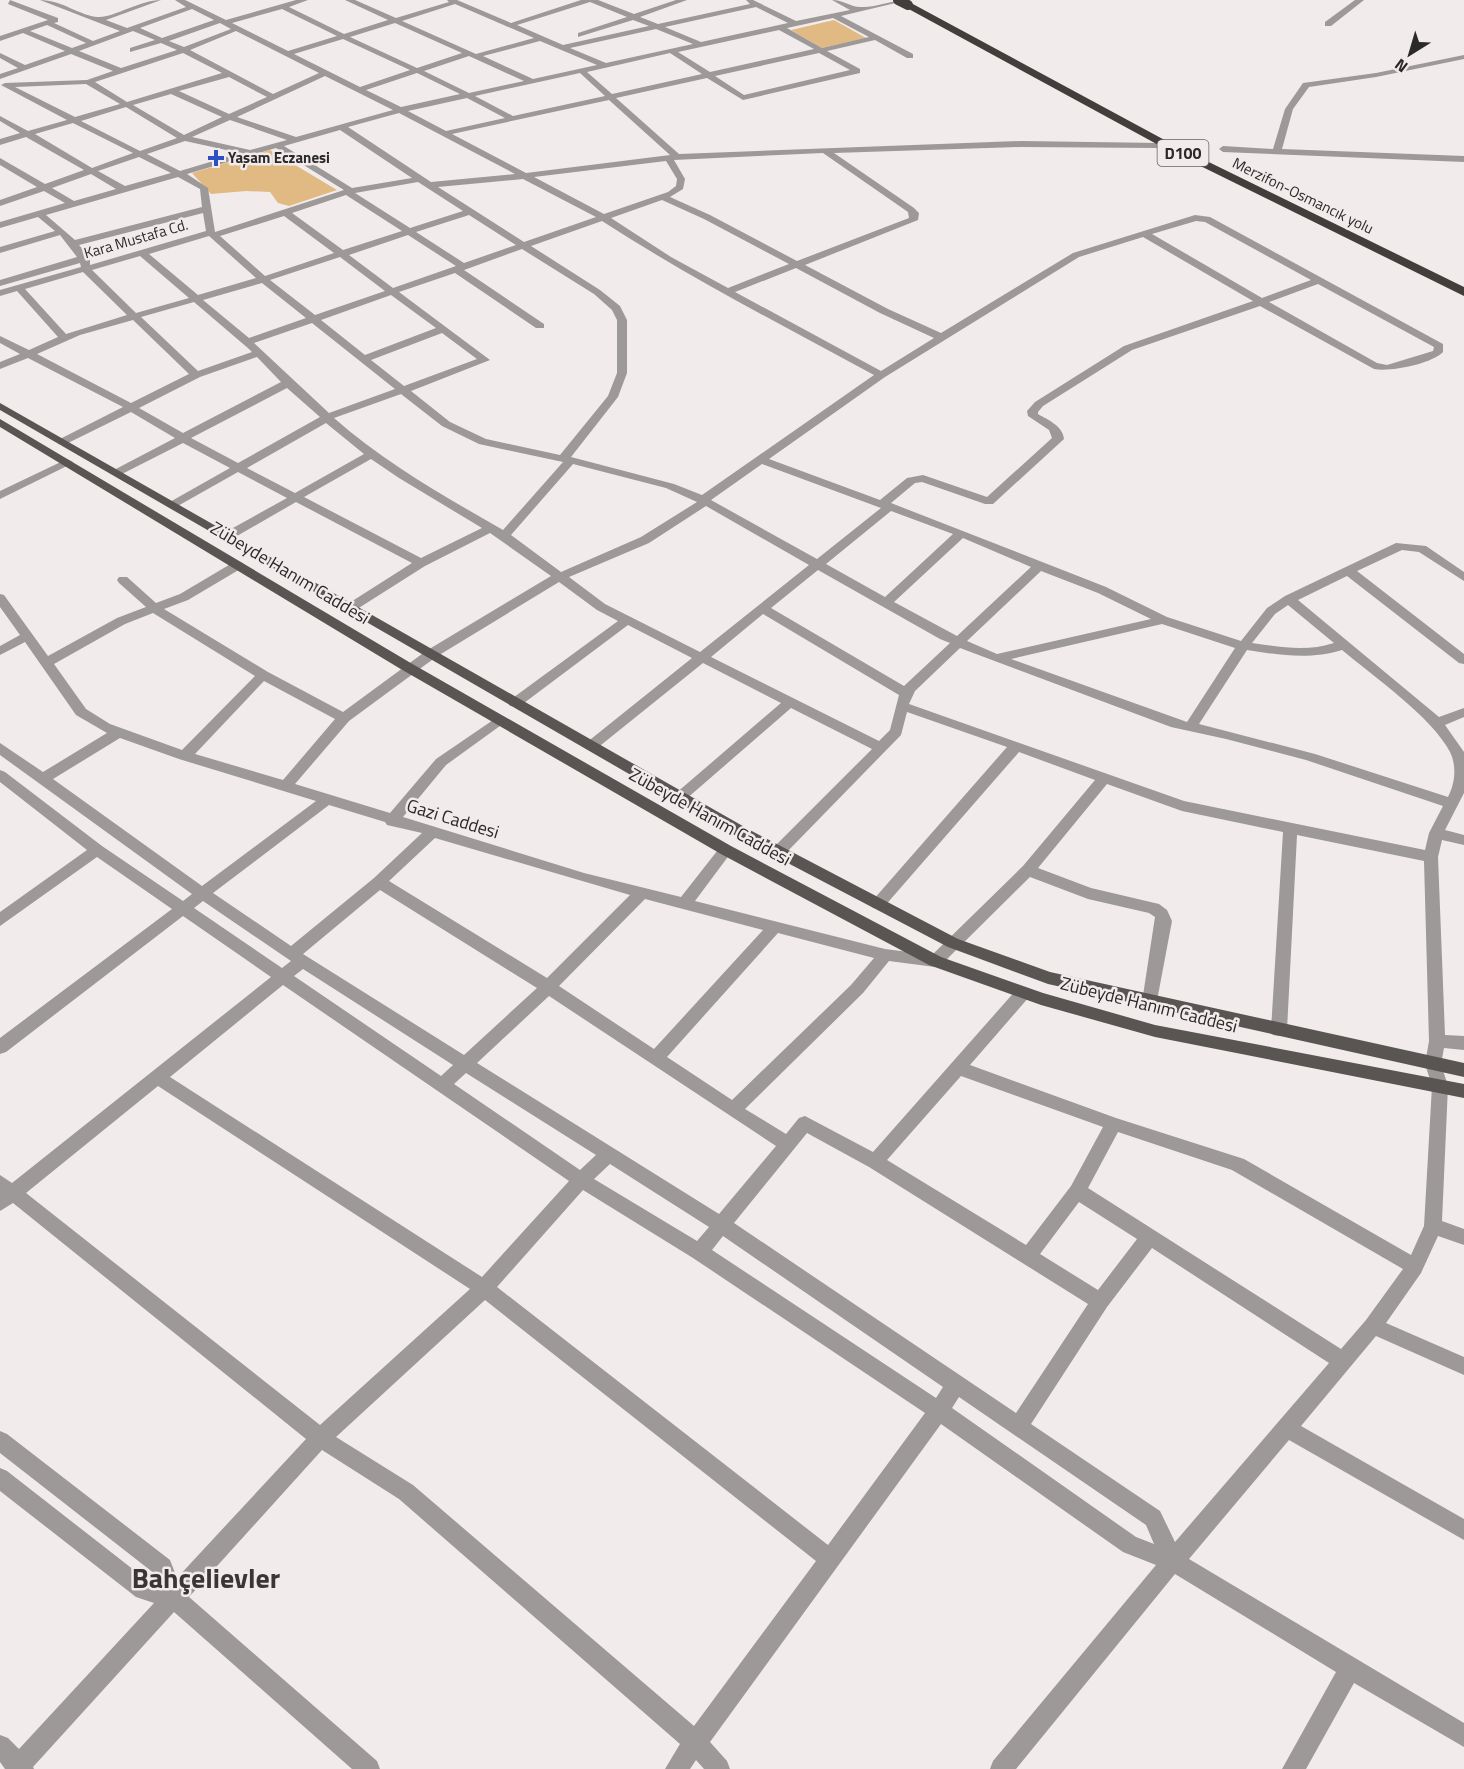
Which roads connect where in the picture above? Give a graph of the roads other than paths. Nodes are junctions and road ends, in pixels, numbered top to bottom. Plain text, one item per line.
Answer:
1 (44, 0) edge
2 (157, 0) edge
3 (179, 0) edge
4 (304, 0) edge
5 (349, 0) edge
6 (590, 0) edge
7 (683, 0) edge
8 (746, 0) edge
9 (836, 0) edge
10 (897, 0) edge
11 (920, 0) edge
12 (1360, 0) edge
13 (15, 1) edge
14 (453, 1) edge
15 (477, 3) dead end
16 (906, 3) edge
17 (0, 5) edge
18 (756, 5) junction
19 (282, 6) junction
20 (466, 6) junction
21 (192, 7) junction
22 (857, 10) junction
23 (834, 15) junction
24 (634, 16) junction
25 (99, 20) junction
26 (396, 20) junction
27 (222, 22) junction
28 (48, 23) junction
29 (796, 24) junction
30 (1328, 24) dead end
31 (511, 25) junction
32 (658, 26) junction
33 (780, 27) junction
34 (236, 29) junction
35 (132, 30) junction
36 (24, 31) junction
37 (340, 37) junction
38 (541, 38) junction
39 (875, 38) junction
40 (0, 39) edge
41 (162, 40) junction
42 (555, 43) junction
43 (94, 44) junction
44 (702, 45) junction
45 (564, 47) junction
46 (133, 50) dead end
47 (184, 50) junction
48 (672, 51) junction
49 (821, 51) junction
50 (73, 52) junction
51 (286, 54) junction
52 (0, 55) edge
53 (473, 55) junction
54 (910, 56) dead end
55 (1464, 57) edge
56 (607, 66) junction
57 (25, 68) junction
58 (120, 71) junction
59 (416, 71) junction
60 (582, 72) junction
61 (325, 73) junction
62 (229, 74) junction
63 (0, 76) edge
64 (707, 76) junction
65 (88, 82) junction
66 (534, 82) junction
67 (3, 86) edge
68 (359, 90) junction
69 (171, 91) junction
70 (471, 95) junction
71 (607, 96) junction
72 (273, 97) junction
73 (125, 104) junction
74 (400, 110) junction
75 (1137, 116) dead end
76 (229, 117) junction
77 (0, 118) edge
78 (75, 119) junction
79 (513, 119) junction
80 (342, 126) junction
81 (27, 134) junction
82 (443, 134) junction
83 (184, 138) junction
84 (1178, 138) dead end
85 (295, 140) junction
86 (0, 142) edge
87 (1157, 145) dead end
88 (278, 146) junction
89 (1223, 148) dead end
90 (824, 150) junction
91 (1276, 151) junction
92 (253, 153) junction
93 (139, 154) junction
94 (672, 158) junction
95 (1464, 159) edge
96 (1, 163) edge
97 (92, 171) junction
98 (182, 175) junction
99 (521, 175) junction
100 (419, 179) junction
101 (428, 185) junction
102 (45, 188) junction
103 (123, 189) junction
104 (349, 192) junction
105 (664, 198) junction
106 (0, 203) edge
107 (73, 204) junction
108 (207, 209) junction
109 (285, 212) junction
110 (470, 212) junction
111 (40, 214) junction
112 (604, 218) junction
113 (0, 225) edge
114 (60, 232) junction
115 (409, 232) junction
116 (1143, 233) junction
117 (213, 234) junction
118 (74, 243) junction
119 (524, 247) junction
120 (0, 250) edge
121 (142, 253) junction
122 (343, 253) junction
123 (85, 258) junction
124 (798, 265) junction
125 (460, 268) junction
126 (86, 270) junction
127 (264, 279) junction
128 (1320, 280) junction
129 (1464, 282) edge
130 (0, 283) edge
131 (19, 288) junction
132 (393, 291) junction
133 (726, 292) junction
134 (1464, 292) edge
135 (0, 293) edge
136 (196, 299) junction
137 (1261, 302) junction
138 (135, 316) junction
139 (314, 320) junction
140 (540, 326) dead end
141 (444, 329) junction
142 (941, 337) junction
143 (64, 338) junction
144 (0, 339) edge
145 (247, 342) junction
146 (26, 353) junction
147 (258, 353) junction
148 (363, 359) junction
149 (0, 366) edge
150 (196, 375) junction
151 (881, 375) junction
152 (288, 383) junction
153 (403, 390) junction
154 (0, 406) edge
155 (131, 407) junction
156 (328, 417) junction
157 (1, 424) edge
158 (183, 437) junction
159 (62, 442) junction
160 (372, 454) junction
161 (566, 460) junction
162 (761, 460) junction
163 (67, 462) junction
164 (238, 468) junction
165 (116, 473) junction
166 (0, 496) edge
167 (294, 497) junction
168 (704, 500) junction
169 (886, 505) junction
170 (172, 506) junction
171 (491, 528) junction
172 (961, 533) junction
173 (504, 536) junction
174 (226, 537) junction
175 (421, 563) junction
176 (820, 564) junction
177 (238, 565) junction
178 (1038, 566) junction
179 (1347, 570) junction
180 (559, 577) junction
181 (1464, 577) edge
182 (123, 580) dead end
183 (0, 598) edge
184 (1288, 598) junction
185 (887, 602) junction
186 (350, 608) junction
187 (155, 609) junction
188 (764, 609) junction
189 (627, 620) junction
190 (1163, 620) junction
191 (27, 636) junction
192 (959, 643) junction
193 (1343, 645) junction
194 (1244, 646) junction
195 (0, 651) edge
196 (432, 654) junction
197 (702, 658) junction
198 (996, 658) junction
199 (1464, 660) edge
200 (46, 663) junction
201 (413, 670) junction
202 (263, 675) junction
203 (904, 700) junction
204 (790, 702) junction
205 (515, 703) junction
206 (1464, 712) edge
207 (344, 717) junction
208 (500, 720) junction
209 (1437, 723) junction
210 (1190, 727) junction
211 (119, 732) junction
212 (591, 746) junction
213 (1016, 746) junction
214 (880, 747) junction
215 (0, 748) edge
216 (184, 756) junction
217 (0, 775) edge
218 (1104, 778) junction
219 (42, 779) junction
220 (285, 788) junction
221 (680, 797) junction
222 (326, 800) junction
223 (1453, 804) junction
224 (392, 821) junction
225 (1290, 830) junction
226 (431, 833) junction
227 (1436, 833) junction
228 (1464, 840) edge
229 (97, 850) junction
230 (726, 850) junction
231 (778, 852) junction
232 (1431, 857) junction
233 (1028, 870) junction
234 (379, 882) junction
235 (202, 893) junction
236 (642, 893) junction
237 (684, 904) junction
238 (878, 904) junction
239 (183, 909) junction
240 (0, 920) edge
241 (776, 926) junction
242 (953, 943) junction
243 (885, 955) junction
244 (297, 958) junction
245 (935, 961) junction
246 (282, 977) junction
247 (548, 987) junction
248 (1023, 993) junction
249 (1150, 1002) junction
250 (1279, 1030) junction
251 (1437, 1041) junction
252 (1464, 1043) edge
253 (0, 1047) edge
254 (656, 1058) junction
255 (465, 1063) junction
256 (1434, 1064) junction
257 (956, 1067) junction
258 (1464, 1070) edge
259 (157, 1077) junction
260 (442, 1085) junction
261 (1440, 1086) junction
262 (1464, 1091) edge
263 (733, 1110) junction
264 (1114, 1124) junction
265 (788, 1144) junction
266 (609, 1153) junction
267 (875, 1162) junction
268 (581, 1180) junction
269 (1077, 1191) junction
270 (4, 1193) edge
271 (720, 1224) junction
272 (1433, 1226) junction
273 (1464, 1237) edge
274 (1149, 1238) junction
275 (699, 1252) junction
276 (1027, 1258) junction
277 (1415, 1267) junction
278 (484, 1288) junction
279 (1100, 1301) junction
280 (1373, 1326) junction
281 (1343, 1361) junction
282 (1464, 1366) edge
283 (955, 1386) junction
284 (939, 1412) junction
285 (1018, 1427) junction
286 (1286, 1428) junction
287 (321, 1438) junction
288 (0, 1441) edge
289 (0, 1478) edge
290 (1464, 1530) edge
291 (830, 1559) junction
292 (1173, 1561) junction
293 (174, 1598) junction
294 (1350, 1669) junction
295 (1464, 1736) edge
296 (695, 1742) junction
297 (0, 1746) edge
298 (20, 1768) edge
299 (369, 1769) edge
300 (676, 1769) edge
301 (719, 1769) edge
302 (1001, 1769) edge
303 (1293, 1769) edge

1 - 25 street
2 - 25 street
3 - 21 street
4 - 19 street
5 - 26 street
6 - 24 street
6 - 31 street
7 - 24 street
8 - 18 street
9 - 22 street
10 - 16 highway, D100, bridge
11 - 75 highway
12 - 30 street
13 - 17 street
13 - 28 street
14 - 20 street
14 - 26 street
15 - 20 street
16 - 22 street
16 - 134 highway, Merzifon-Osmancık yolu / D100
18 - 29 street
18 - 32 street
19 - 27 street
19 - 37 street
20 - 31 street
21 - 27 street
21 - 35 street
22 - 23 street
23 - 29 street
23 - 39 street
24 - 32 street
24 - 42 street
25 - 35 street
26 - 37 street
26 - 53 street
27 - 34 street
27 - 41 street
28 - 36 street
28 - 43 street
29 - 33 street
31 - 38 street
32 - 44 street
32 - 45 street
33 - 44 street
33 - 49 street
34 - 47 street
34 - 51 street
35 - 41 street
35 - 43 street
36 - 40 street
36 - 50 street
37 - 51 street
37 - 59 street
38 - 42 street
38 - 53 street
39 - 49 street
39 - 54 street
41 - 46 street
41 - 47 street
42 - 45 street
43 - 50 street
44 - 48 street
45 - 56 street
47 - 58 street
47 - 62 street
48 - 56 street
48 - 64 street
49 - 64 street
49 - 64 street
50 - 57 street
50 - 58 street
51 - 61 street
52 - 57 street
53 - 59 street
53 - 66 street
55 - 91 street
56 - 60 street
57 - 63 street
58 - 65 street
59 - 68 street
59 - 70 street
60 - 66 street
60 - 71 street
61 - 68 street
61 - 72 street
62 - 69 street
62 - 72 street
64 - 71 street
65 - 67 street
65 - 73 street
66 - 70 street
67 - 78 street
68 - 74 street
69 - 73 street
69 - 76 street
70 - 74 street
70 - 79 street
71 - 79 street
71 - 94 street
72 - 76 street
73 - 78 street
73 - 83 street
74 - 80 street
74 - 82 street
76 - 83 street
76 - 85 street
77 - 81 street
78 - 81 street
78 - 93 street
79 - 82 street
80 - 85 street
80 - 100 street
81 - 86 street
81 - 97 street
82 - 99 street
83 - 92 street
83 - 93 street
84 - 129 highway, Merzifon-Osmancık yolu / D100
85 - 88 street
87 - 90 street
88 - 92 street
88 - 104 street
89 - 91 street
90 - 94 street
90 - 124 street
91 - 95 street
92 - 98 street
93 - 97 street
93 - 98 street
94 - 99 street
94 - 105 street
96 - 102 street
97 - 102 street
97 - 103 street
98 - 103 street
98 - 108 street, Kara Mustafa Cd.
99 - 101 street
99 - 112 street
100 - 101 street
100 - 104 street
101 - 110 street
102 - 106 street
102 - 107 street
103 - 107 street
104 - 109 street
104 - 115 street
105 - 112 street
105 - 124 street
107 - 111 street
108 - 117 street, Kara Mustafa Cd.
108 - 118 street
109 - 117 street
109 - 122 street
110 - 115 street
110 - 119 street
111 - 113 street
111 - 114 street
112 - 119 street
112 - 133 street
114 - 118 street
114 - 120 street
115 - 122 street
115 - 125 street
116 - 128 street
116 - 137 street
116 - 142 street
117 - 121 street, Kara Mustafa Cd.
117 - 127 street
118 - 123 street
119 - 125 street
119 - 161 street
121 - 126 street, Kara Mustafa Cd.
121 - 136 street
122 - 127 street
122 - 132 street
123 - 126 street
123 - 130 street
124 - 133 street
124 - 142 street
125 - 132 street
125 - 140 street
126 - 131 street, Kara Mustafa Cd.
126 - 138 street
127 - 136 street
127 - 139 street
128 - 137 street
128 - 137 street
131 - 135 street, Kara Mustafa Cd.
131 - 143 street
132 - 139 street
132 - 141 street
133 - 151 street
136 - 138 street
136 - 145 street
137 - 169 street
138 - 143 street
138 - 150 street
139 - 145 street
139 - 148 street
141 - 148 street
141 - 153 street
142 - 151 street
143 - 146 street
144 - 146 street
145 - 147 street
146 - 149 street
146 - 155 street
147 - 150 street
147 - 152 street
148 - 153 street
150 - 155 street
151 - 162 street
152 - 156 street
152 - 158 street
153 - 156 street
153 - 161 street
154 - 159 main road
155 - 158 street
155 - 159 street
156 - 160 street
156 - 164 street
157 - 163 main road, Zübeyde Hanım Caddesi
158 - 164 street
158 - 165 street
159 - 165 main road
160 - 167 street
160 - 171 street
161 - 168 street
161 - 173 street
162 - 168 street
162 - 169 street
163 - 166 street
163 - 177 main road, Zübeyde Hanım Caddesi
164 - 167 street
164 - 170 street
165 - 170 main road
167 - 174 street
167 - 175 street
168 - 176 street
168 - 180 street
169 - 172 street
169 - 176 street
170 - 174 main road
171 - 173 street
171 - 175 street
172 - 178 street
172 - 185 street
173 - 180 street
174 - 186 main road
175 - 186 street
176 - 185 street
176 - 188 street
177 - 187 street
177 - 201 main road, Zübeyde Hanım Caddesi
178 - 190 street
178 - 192 street
179 - 181 street
179 - 184 street
179 - 199 street
180 - 189 street
180 - 196 street
182 - 187 street
183 - 191 street, Gazi Caddesi
184 - 193 street
184 - 194 street
185 - 192 street
186 - 196 main road
187 - 200 street
187 - 202 street
188 - 197 street
188 - 203 street
189 - 197 street
189 - 205 street
190 - 194 street
190 - 198 street
191 - 195 street
191 - 200 street, Gazi Caddesi
192 - 198 street
192 - 203 street
193 - 194 street
193 - 209 street
194 - 210 street
196 - 201 street
196 - 205 main road
197 - 204 street
197 - 212 street
198 - 210 street
200 - 211 street, Gazi Caddesi
201 - 207 street
201 - 208 main road, Zübeyde Hanım Caddesi
202 - 207 street
202 - 216 street
203 - 213 street
203 - 214 street
204 - 214 street
204 - 221 street
205 - 212 main road
206 - 209 street
207 - 220 street
208 - 224 street
208 - 230 main road, Zübeyde Hanım Caddesi
209 - 223 street
210 - 223 street
211 - 216 street, Gazi Caddesi
211 - 219 street
212 - 221 main road
213 - 218 street
213 - 238 street
214 - 231 street
215 - 219 street
216 - 220 street, Gazi Caddesi
217 - 229 street
218 - 225 street
218 - 233 street
219 - 235 street
220 - 222 street, Gazi Caddesi
221 - 231 main road
222 - 224 street, Gazi Caddesi
222 - 235 street
223 - 227 street
224 - 226 street, Gazi Caddesi
225 - 232 street
225 - 250 street
226 - 234 street
226 - 236 street, Gazi Caddesi
227 - 228 street
227 - 232 street
229 - 239 street
229 - 240 street
230 - 237 street
230 - 245 main road, Zübeyde Hanım Caddesi
231 - 238 main road
232 - 251 street
233 - 242 street
233 - 249 street
234 - 244 street
234 - 247 street
235 - 239 street
235 - 244 street
236 - 237 street, Gazi Caddesi
236 - 247 street
237 - 241 street, Gazi Caddesi
238 - 242 main road
239 - 246 street
239 - 253 street
241 - 243 street, Gazi Caddesi
241 - 254 street
242 - 245 street
242 - 249 main road
243 - 245 street, Gazi Caddesi
243 - 263 street
244 - 246 street
244 - 255 street
245 - 248 main road, Zübeyde Hanım Caddesi
246 - 259 street
246 - 260 street
247 - 254 street
247 - 255 street
248 - 257 street
248 - 261 main road, Zübeyde Hanım Caddesi
249 - 250 main road
250 - 256 main road
251 - 252 street
251 - 256 street
254 - 263 street
255 - 260 street
255 - 266 street
256 - 258 main road
256 - 261 street
257 - 264 street
257 - 267 street
259 - 270 street
259 - 278 street
260 - 268 street
261 - 262 main road, Zübeyde Hanım Caddesi
261 - 272 street
263 - 265 street
264 - 269 street
264 - 277 street
265 - 267 street
265 - 271 street
266 - 268 street
266 - 271 street
267 - 276 street
268 - 275 street
268 - 278 street
269 - 274 street
269 - 276 street
270 - 287 street
271 - 275 street
271 - 283 street
272 - 273 street
272 - 277 street
274 - 279 street
274 - 281 street
275 - 284 street
276 - 279 street
277 - 280 street
278 - 287 street
278 - 291 street
279 - 285 street
280 - 281 street
280 - 282 street
281 - 286 street
283 - 284 street
283 - 285 street
284 - 291 street
284 - 292 street
285 - 292 street
286 - 290 street
286 - 292 street
287 - 293 street
287 - 296 street
288 - 293 street
289 - 293 street
291 - 296 street
292 - 294 street
292 - 302 street
293 - 298 street
293 - 299 street
294 - 295 street
294 - 303 street
296 - 300 street
296 - 301 street
297 - 298 street

